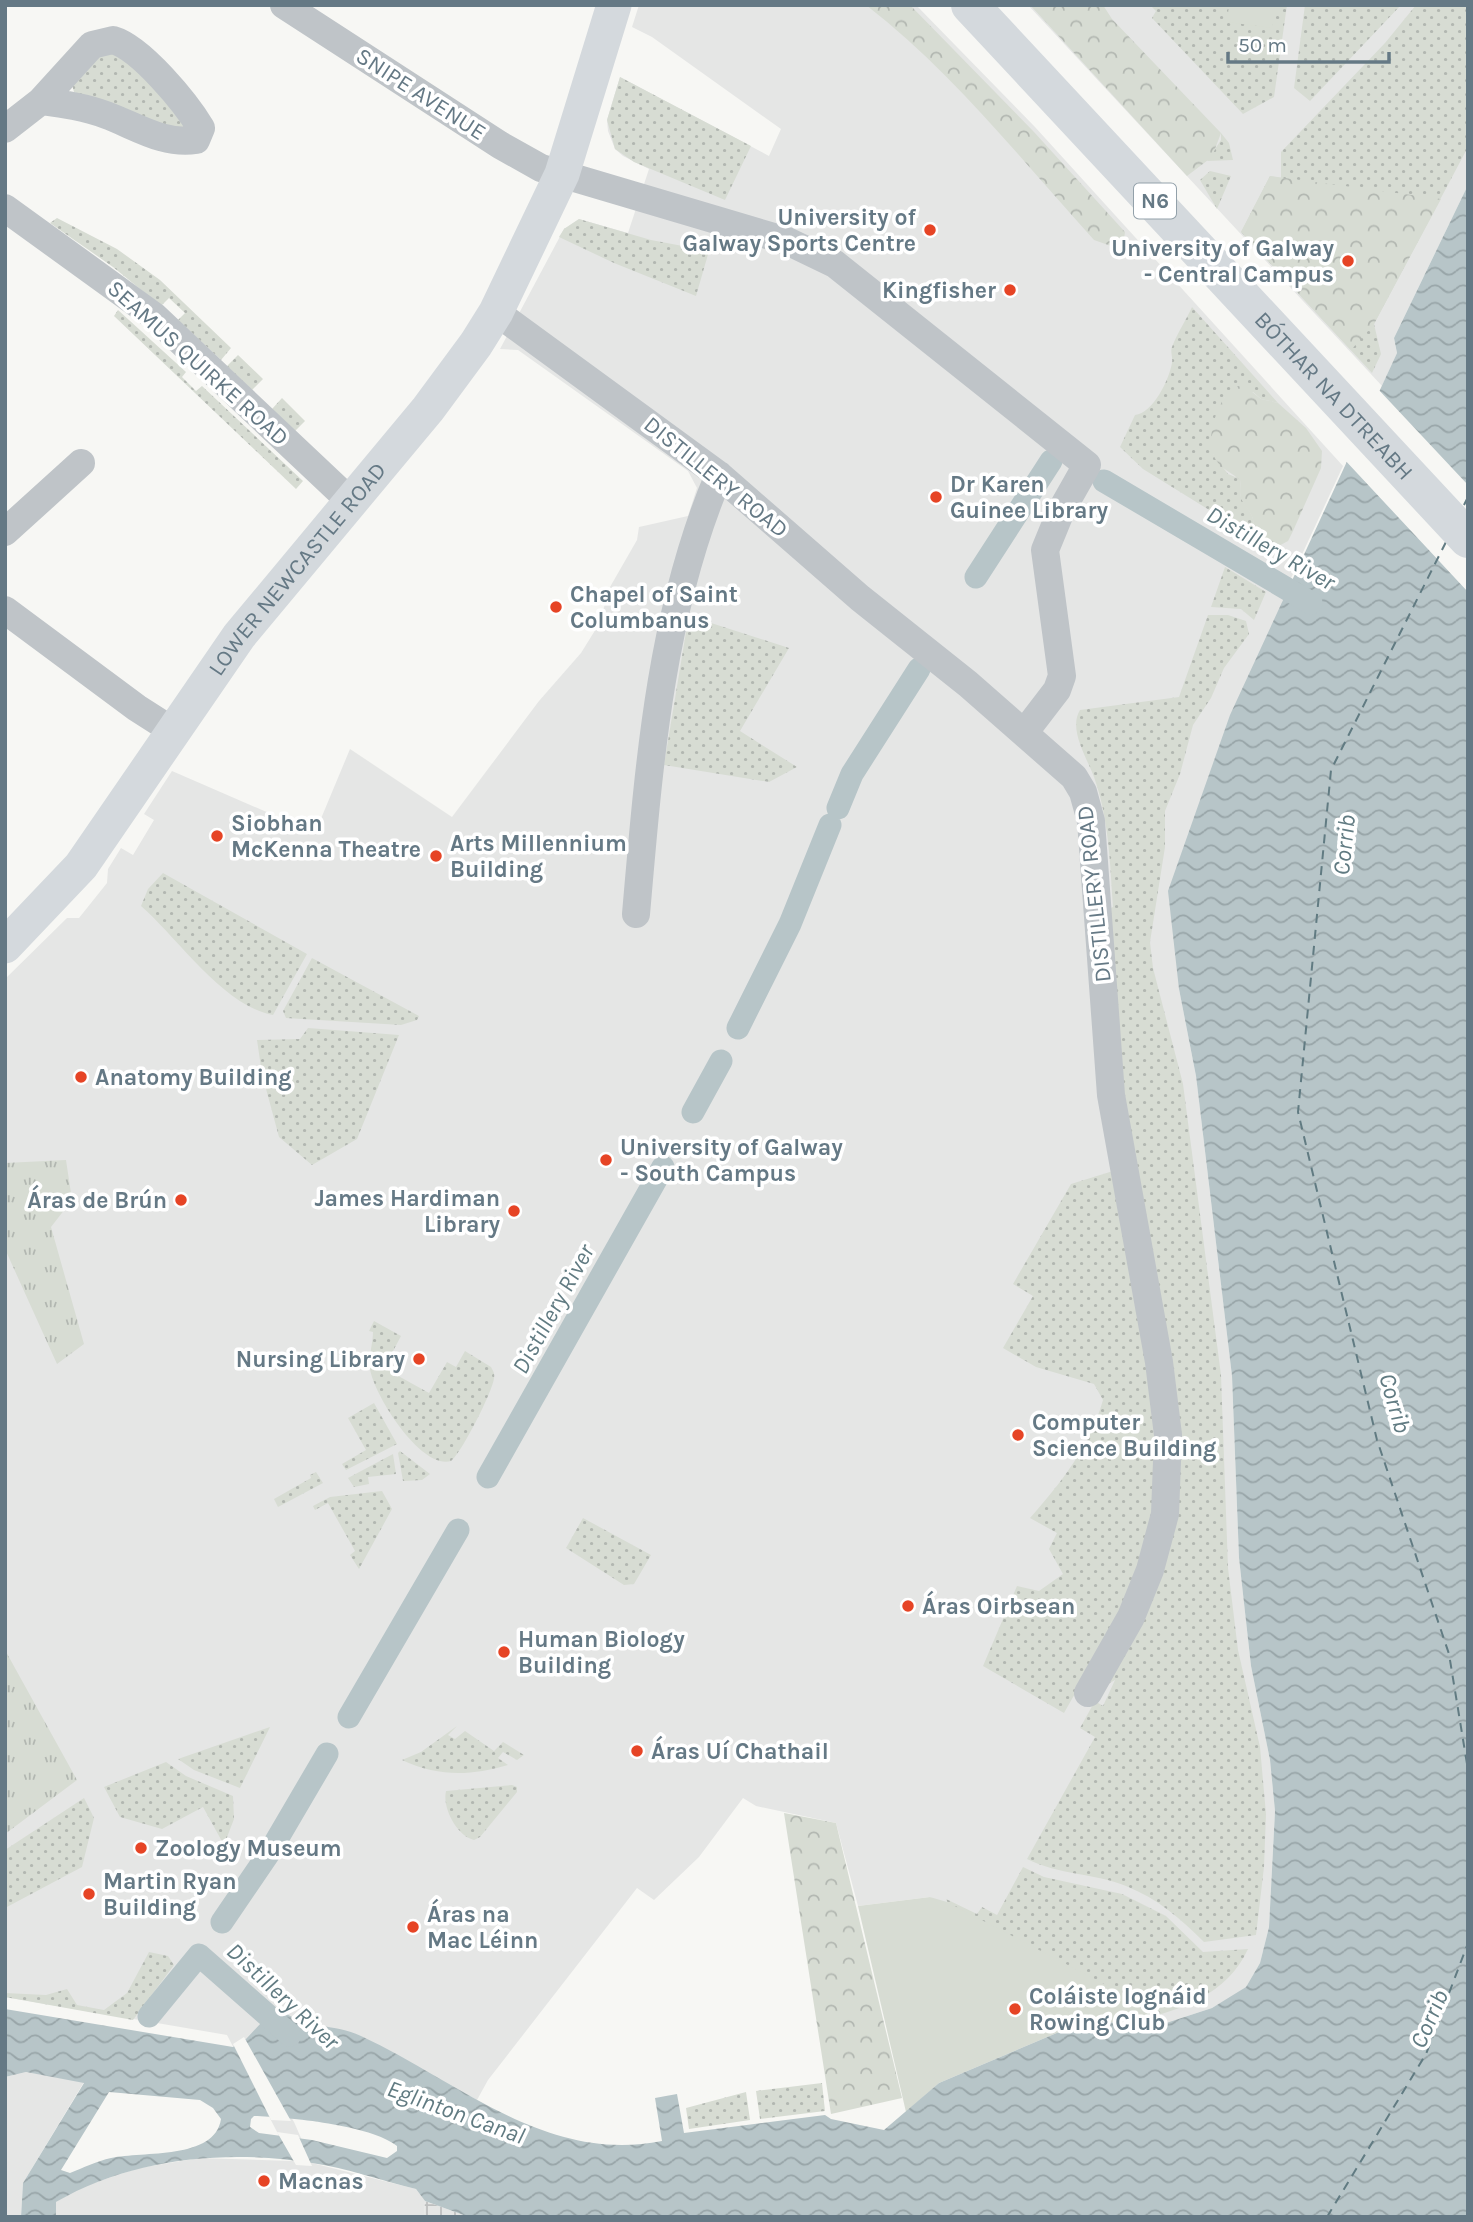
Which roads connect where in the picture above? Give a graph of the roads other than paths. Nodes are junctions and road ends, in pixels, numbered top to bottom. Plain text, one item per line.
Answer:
1 (284, 5) edge
2 (614, 5) edge
3 (970, 5) edge
4 (41, 101) junction
5 (5, 129) edge
6 (562, 174) junction
7 (5, 208) edge
8 (496, 312) junction
9 (81, 463) dead end
10 (719, 475) junction
11 (350, 502) junction
12 (5, 532) edge
13 (1468, 539) edge
14 (5, 610) edge
15 (173, 731) junction
16 (1024, 733) junction
17 (636, 914) dead end
18 (5, 946) edge
19 (1088, 1693) dead end

1 - 6 street, SNIPE AVENUE
2 - 6 main road, LOWER NEWCASTLE ROAD
3 - 13 highway, BÓTHAR NA DTREABH / N6
4 - 4 street
4 - 5 street
6 - 8 main road, LOWER NEWCASTLE ROAD
6 - 16 street, SNIPE AVENUE
7 - 11 street, SEAMUS QUIRKE ROAD
8 - 10 street, DISTILLERY ROAD
8 - 11 main road, LOWER NEWCASTLE ROAD
9 - 12 street
10 - 16 street, DISTILLERY ROAD
10 - 17 street
11 - 15 main road, LOWER NEWCASTLE ROAD
14 - 15 street
15 - 18 main road, LOWER NEWCASTLE ROAD
16 - 19 street, DISTILLERY ROAD

